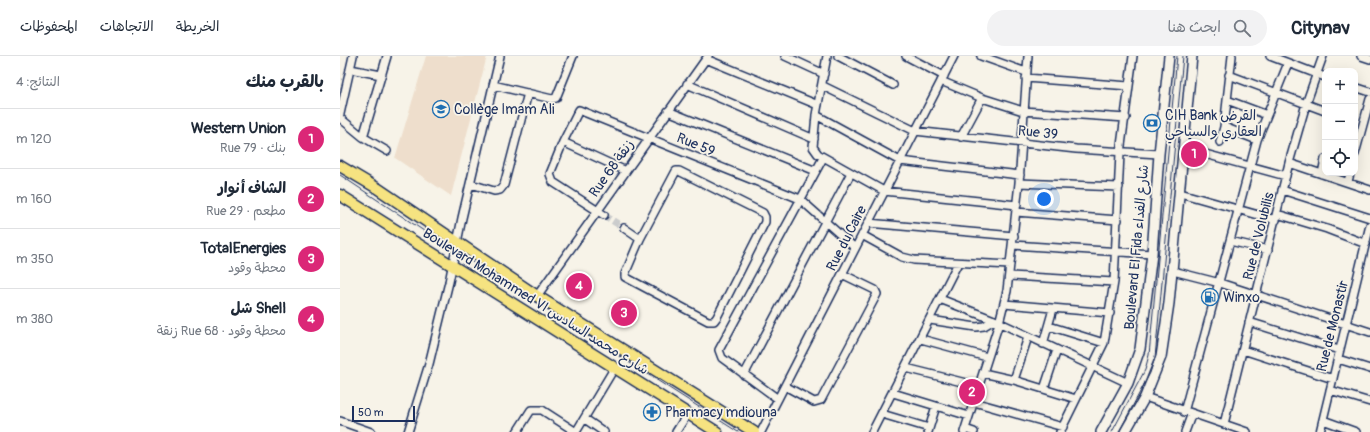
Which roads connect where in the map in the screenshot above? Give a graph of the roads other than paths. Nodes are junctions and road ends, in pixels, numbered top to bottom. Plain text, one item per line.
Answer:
1 (352, 56) edge
2 (387, 56) edge
3 (500, 56) edge
4 (573, 56) edge
5 (785, 56) edge
6 (827, 56) edge
7 (838, 56) edge
8 (906, 56) edge
9 (954, 56) edge
10 (981, 56) edge
11 (1028, 56) edge
12 (1133, 56) edge
13 (1169, 56) edge
14 (1192, 56) edge
15 (1232, 56) edge
16 (1270, 56) edge
17 (1323, 56) edge
18 (1361, 56) edge
19 (707, 57) edge
20 (1370, 59) edge
21 (1288, 63) junction
22 (350, 69) junction
23 (824, 74) junction
24 (1317, 74) junction
25 (381, 75) junction
26 (1026, 75) junction
27 (1229, 75) junction
28 (1322, 76) edge
29 (942, 78) junction
30 (687, 84) junction
31 (493, 85) junction
32 (892, 85) dead end
33 (823, 86) junction
34 (1129, 86) junction
35 (1358, 88) edge
36 (1276, 92) junction
37 (1370, 92) edge
38 (528, 93) junction
39 (982, 98) junction
40 (1370, 99) edge
41 (1227, 100) junction
42 (1306, 104) junction
43 (818, 105) junction
44 (1322, 110) edge
45 (668, 111) junction
46 (1023, 111) junction
47 (340, 114) edge
48 (816, 115) junction
49 (1267, 115) junction
50 (340, 118) edge
51 (1126, 118) junction
52 (1358, 122) edge
53 (1363, 123) junction
54 (1224, 127) junction
55 (915, 131) junction
56 (363, 137) junction
57 (961, 137) junction
58 (648, 139) junction
59 (814, 139) junction
60 (1257, 140) junction
61 (563, 142) junction
62 (1220, 142) dead end
63 (1358, 142) edge
64 (1022, 143) junction
65 (1183, 148) junction
66 (387, 151) dead end
67 (1120, 153) junction
68 (1159, 154) junction
69 (823, 158) junction
70 (900, 161) junction
71 (1289, 163) junction
72 (340, 166) edge
73 (1249, 167) junction
74 (626, 171) junction
75 (816, 172) junction
76 (851, 173) junction
77 (1020, 174) junction
78 (1322, 174) edge
79 (1286, 176) junction
80 (1328, 176) edge
81 (1349, 176) edge
82 (1019, 182) junction
83 (1348, 182) junction
84 (471, 184) junction
85 (1119, 187) junction
86 (1282, 190) junction
87 (1370, 190) edge
88 (884, 191) junction
89 (1180, 193) junction
90 (340, 195) edge
91 (800, 199) junction
92 (1017, 205) junction
93 (1239, 209) junction
94 (597, 211) junction
95 (1016, 212) junction
96 (604, 215) tunnel mouth
97 (1276, 217) junction
98 (1370, 218) edge
99 (1118, 220) junction
100 (826, 222) junction
101 (868, 222) junction
102 (1370, 225) edge
103 (624, 228) tunnel mouth
104 (862, 235) junction
105 (1014, 236) junction
106 (640, 239) junction
107 (1230, 241) junction
108 (458, 242) junction
109 (1366, 244) junction
110 (1013, 245) junction
111 (855, 248) junction
112 (1268, 250) junction
113 (1116, 251) junction
114 (1152, 254) junction
115 (958, 263) junction
116 (453, 265) junction
117 (1010, 265) junction
118 (1173, 271) junction
119 (842, 274) junction
120 (1009, 276) junction
121 (1114, 282) junction
122 (1220, 283) junction
123 (1256, 295) junction
124 (537, 296) junction
125 (940, 299) junction
126 (1004, 304) junction
127 (1054, 309) junction
128 (1110, 313) junction
129 (930, 320) junction
130 (996, 322) junction
131 (1249, 322) junction
132 (1347, 324) junction
133 (1049, 326) junction
134 (1370, 332) edge
135 (1028, 337) junction
136 (921, 338) junction
137 (1104, 343) junction
138 (1043, 344) junction
139 (1057, 350) junction
140 (1243, 350) junction
141 (1340, 350) junction
142 (988, 357) junction
143 (1338, 359) junction
144 (615, 367) junction
145 (1093, 367) junction
146 (906, 368) junction
147 (1370, 369) edge
148 (983, 373) junction
149 (744, 375) junction
150 (1333, 379) junction
151 (1014, 380) junction
152 (1128, 383) junction
153 (785, 386) junction
154 (978, 386) junction
155 (1044, 389) junction
156 (1330, 390) junction
157 (893, 393) junction
158 (1145, 397) junction
159 (778, 399) junction
160 (1076, 399) junction
161 (974, 402) junction
162 (1370, 402) edge
163 (936, 406) junction
164 (1184, 412) junction
165 (688, 413) junction
166 (1192, 413) junction
167 (882, 414) junction
168 (969, 416) junction
169 (585, 419) junction
170 (340, 420) edge
171 (1323, 420) junction
172 (1224, 424) junction
173 (928, 430) edge
174 (1062, 430) edge
175 (965, 431) edge
176 (371, 432) edge
177 (408, 432) edge
178 (518, 432) edge
179 (576, 432) edge
180 (604, 432) edge
181 (676, 432) edge
182 (717, 432) edge
183 (754, 432) edge
184 (761, 432) edge
185 (872, 432) edge
186 (974, 432) edge
187 (1101, 432) edge
188 (1125, 432) edge
189 (1185, 432) edge
190 (1247, 432) edge
191 (1320, 432) edge
192 (1356, 432) edge

1 - 22 street
2 - 25 street
3 - 31 street
4 - 38 street
5 - 23 street
6 - 23 street
7 - 32 street
8 - 29 street
9 - 29 street, Rue du Caire
10 - 26 street
11 - 26 street
12 - 34 street
13 - 68 main road, Boulevard El Fida شارع الفداء
14 - 65 main road
15 - 27 street
16 - 21 street
17 - 24 street, Rue de Volubilis
18 - 20 street
19 - 30 street, Rue 68 زنقة
19 - 43 street
21 - 24 street
21 - 36 street
22 - 25 street
22 - 47 street
23 - 33 street
24 - 28 street
24 - 42 street, Rue de Volubilis
25 - 56 street
26 - 34 street
26 - 46 street
27 - 36 street
27 - 41 street
29 - 39 street
29 - 55 street, Rue du Caire
30 - 45 street, Rue 68 زنقة
30 - 59 street
31 - 38 street
31 - 84 street
33 - 43 street
33 - 55 street, Rue 39
34 - 51 street
35 - 37 street
36 - 42 street
36 - 49 street
38 - 84 street
39 - 46 street
39 - 57 street
40 - 53 street
41 - 49 street
41 - 54 street
42 - 44 street
42 - 71 street, Rue de Volubilis
43 - 48 street
45 - 58 street, Rue 68 زنقة
45 - 75 street
46 - 51 street
46 - 64 street
48 - 59 street
48 - 70 street
49 - 60 street
50 - 56 street
51 - 67 street
52 - 53 street
53 - 63 street
54 - 60 street
54 - 62 street
55 - 57 street, Rue 39
55 - 70 street, Rue du Caire
56 - 66 street
57 - 64 street, Rue 39
58 - 61 street, Rue 59
58 - 74 street, Rue 68 زنقة
58 - 91 street, Rue 59
59 - 69 street
60 - 73 street
61 - 74 street
61 - 94 street
64 - 67 street, Rue 39
64 - 77 street
65 - 73 street
65 - 89 main road
67 - 68 street, Rue 39
67 - 85 street
68 - 114 main road, Boulevard El Fida شارع الفداء
69 - 75 street
69 - 76 street
70 - 77 street
70 - 88 street, Rue du Caire
71 - 78 street
71 - 79 street, Rue de Volubilis
72 - 108 main road, Boulevard Mohammed VI شارع محمد السادس
73 - 79 street
73 - 93 street
74 - 94 street, Rue 68 زنقة
75 - 91 street
76 - 88 street
76 - 100 street
77 - 82 street
79 - 86 street, Rue de Volubilis
80 - 83 street
81 - 83 street
82 - 85 street
82 - 92 street
83 - 87 street
84 - 108 street
85 - 99 street
86 - 97 street, Rue de Volubilis
86 - 98 street
88 - 92 street
88 - 101 street, Rue du Caire
89 - 93 street
89 - 118 main road
90 - 116 main road, Boulevard Mohammed VI شارع محمد السادس
91 - 100 street, Rue 59
91 - 149 street
92 - 95 street
93 - 97 street
93 - 107 street
94 - 96 street
94 - 124 street, Rue 68 زنقة
95 - 99 street
95 - 105 street
97 - 109 street
97 - 112 street, Rue de Volubilis
99 - 113 street
100 - 111 street, Rue 59
100 - 149 street
101 - 104 street, Rue du Caire
101 - 105 street
102 - 109 street, Rue de Monastir
103 - 106 street
104 - 111 street, Rue du Caire
104 - 115 street
105 - 110 street
106 - 106 street
107 - 112 street
107 - 122 street
108 - 116 street
108 - 124 main road, Boulevard Mohammed VI شارع محمد السادس
109 - 132 street, Rue de Monastir
110 - 113 street
110 - 117 street
111 - 119 street, Rue du Caire
112 - 123 street, Rue de Volubilis
113 - 114 street
113 - 121 street
114 - 152 main road, Boulevard El Fida شارع الفداء
115 - 117 street
115 - 125 street
116 - 144 main road, Boulevard Mohammed VI شارع محمد السادس
116 - 177 street
117 - 120 street
118 - 122 street
118 - 158 main road
119 - 153 street, Rue du Caire
119 - 153 street
120 - 121 street
120 - 126 street
121 - 128 street
122 - 123 street
122 - 164 street
123 - 131 street, Rue de Volubilis
123 - 132 street
124 - 183 main road, Boulevard Mohammed VI شارع محمد السادس
125 - 129 street
125 - 130 street
126 - 127 street
126 - 130 street
127 - 128 street
127 - 133 street
128 - 137 street
129 - 130 street
129 - 136 street
130 - 135 street
130 - 142 street
131 - 140 street, Rue de Volubilis
131 - 141 street
132 - 134 street
132 - 141 street, Rue de Monastir
133 - 137 street
133 - 138 street
135 - 138 street
135 - 151 street
136 - 142 street
136 - 146 street
137 - 145 street
138 - 139 street
139 - 145 street
139 - 155 street
140 - 150 street
140 - 172 street, Rue de Volubilis
141 - 143 street, Rue de Monastir
142 - 148 street
143 - 147 street
143 - 150 street, Rue de Monastir
144 - 165 main road, Boulevard Mohammed VI شارع محمد السادس
144 - 169 street
145 - 152 street
145 - 160 street
146 - 154 street
146 - 157 street
148 - 151 street
148 - 154 street
149 - 159 street
150 - 156 street, Rue de Monastir
151 - 155 street
152 - 187 main road, Boulevard El Fida شارع الفداء
153 - 159 street, Rue du Caire
154 - 161 street
155 - 160 street
156 - 162 street
156 - 171 street, Rue de Monastir
157 - 163 street
157 - 167 street
158 - 164 street
158 - 188 main road
159 - 184 street, Rue du Caire
160 - 174 street
161 - 168 street
161 - 174 street
163 - 168 street
163 - 173 street
164 - 166 street
165 - 181 street
165 - 182 main road, Boulevard Mohammed VI شارع محمد السادس
166 - 172 street
166 - 189 street
167 - 173 street
167 - 185 street
168 - 175 street
169 - 179 street
169 - 180 street
170 - 176 street
171 - 191 street, Rue de Monastir
171 - 192 street
172 - 190 street
175 - 186 street
178 - 179 street

